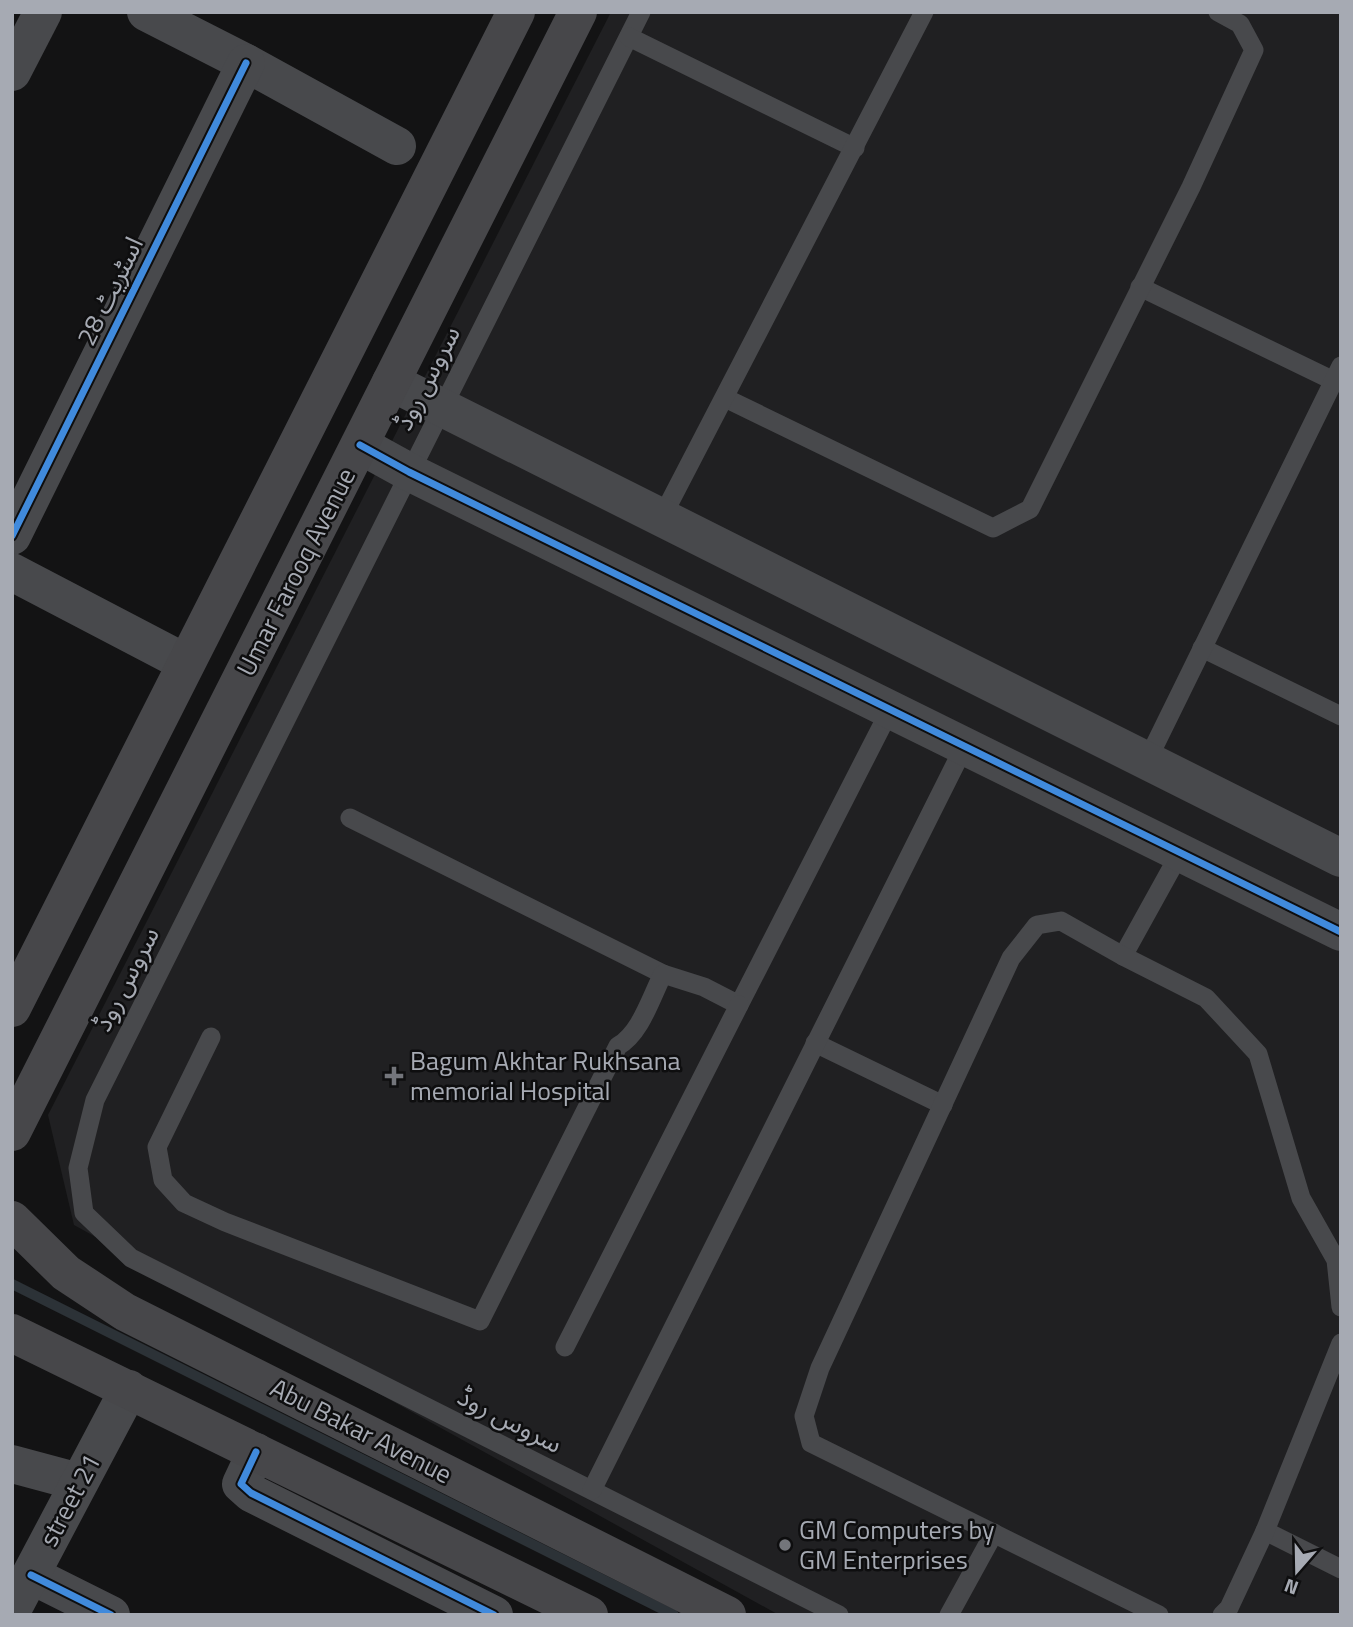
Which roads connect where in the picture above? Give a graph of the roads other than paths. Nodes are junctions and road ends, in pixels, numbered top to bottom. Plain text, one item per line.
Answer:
1 (43, 12) edge
2 (146, 12) edge
3 (516, 12) edge
4 (578, 12) edge
5 (641, 12) edge
6 (924, 12) edge
7 (1218, 12) edge
8 (629, 37) junction
9 (246, 63) junction
10 (12, 72) edge
11 (397, 146) dead end
12 (855, 148) junction
13 (1140, 287) junction
14 (1337, 374) edge
15 (391, 382) junction
16 (724, 398) junction
17 (442, 406) junction
18 (360, 445) junction
19 (409, 472) junction
20 (662, 517) junction
21 (12, 537) edge
22 (12, 572) edge
23 (1202, 648) junction
24 (186, 663) junction
25 (890, 710) junction
26 (1341, 716) edge
27 (964, 747) junction
28 (1147, 761) junction
29 (350, 818) dead end
30 (1180, 853) junction
31 (1341, 858) edge
32 (1341, 932) edge
33 (1123, 956) junction
34 (663, 974) junction
35 (739, 1005) junction
36 (12, 1008) edge
37 (211, 1037) dead end
38 (816, 1043) junction
39 (943, 1105) junction
40 (12, 1132) edge
41 (12, 1220) edge
42 (1341, 1307) edge
43 (12, 1333) edge
44 (1341, 1343) edge
45 (565, 1347) dead end
46 (129, 1389) junction
47 (256, 1452) junction
48 (12, 1464) edge
49 (79, 1482) junction
50 (592, 1490) junction
51 (1265, 1531) junction
52 (994, 1533) junction
53 (1341, 1569) edge
54 (30, 1575) junction
55 (12, 1610) edge
56 (111, 1615) edge
57 (494, 1615) edge
58 (589, 1615) edge
59 (727, 1615) edge
60 (839, 1615) edge
61 (949, 1615) edge
62 (1159, 1615) edge
63 (1222, 1615) edge

1 - 10 street
2 - 9 street
3 - 24 main road
4 - 15 main road, Umar Farooq Avenue
5 - 8 lane, سروس روڈ
6 - 12 lane
7 - 13 lane
8 - 12 lane
8 - 17 lane, سروس روڈ
9 - 11 street
9 - 21 street, اسٹریٹ 28
12 - 16 lane
13 - 14 lane
13 - 16 lane
14 - 23 lane
15 - 17 street
15 - 18 main road, Umar Farooq Avenue
16 - 20 lane
17 - 19 lane, سروس روڈ
17 - 20 street
18 - 19 street
18 - 40 main road, Umar Farooq Avenue
19 - 25 street
19 - 50 lane, سروس روڈ
20 - 28 street
22 - 24 street
23 - 26 lane
23 - 28 lane
24 - 36 main road
25 - 27 street
25 - 35 lane
27 - 30 street
27 - 38 lane
28 - 31 street
29 - 34 lane
30 - 32 street
30 - 33 lane
33 - 39 lane
33 - 42 lane
34 - 35 lane
34 - 37 lane
35 - 45 lane
38 - 39 lane
38 - 50 lane
39 - 52 lane
41 - 59 main road, Abu Bakar Avenue
43 - 46 main road
44 - 51 lane
46 - 47 main road
46 - 49 street, street 21
47 - 57 street
47 - 58 main road
48 - 49 street
49 - 54 street, street 21
50 - 60 lane, سروس روڈ
51 - 53 lane
51 - 63 lane
52 - 61 lane
52 - 62 lane
54 - 55 street, street 21
54 - 56 street

